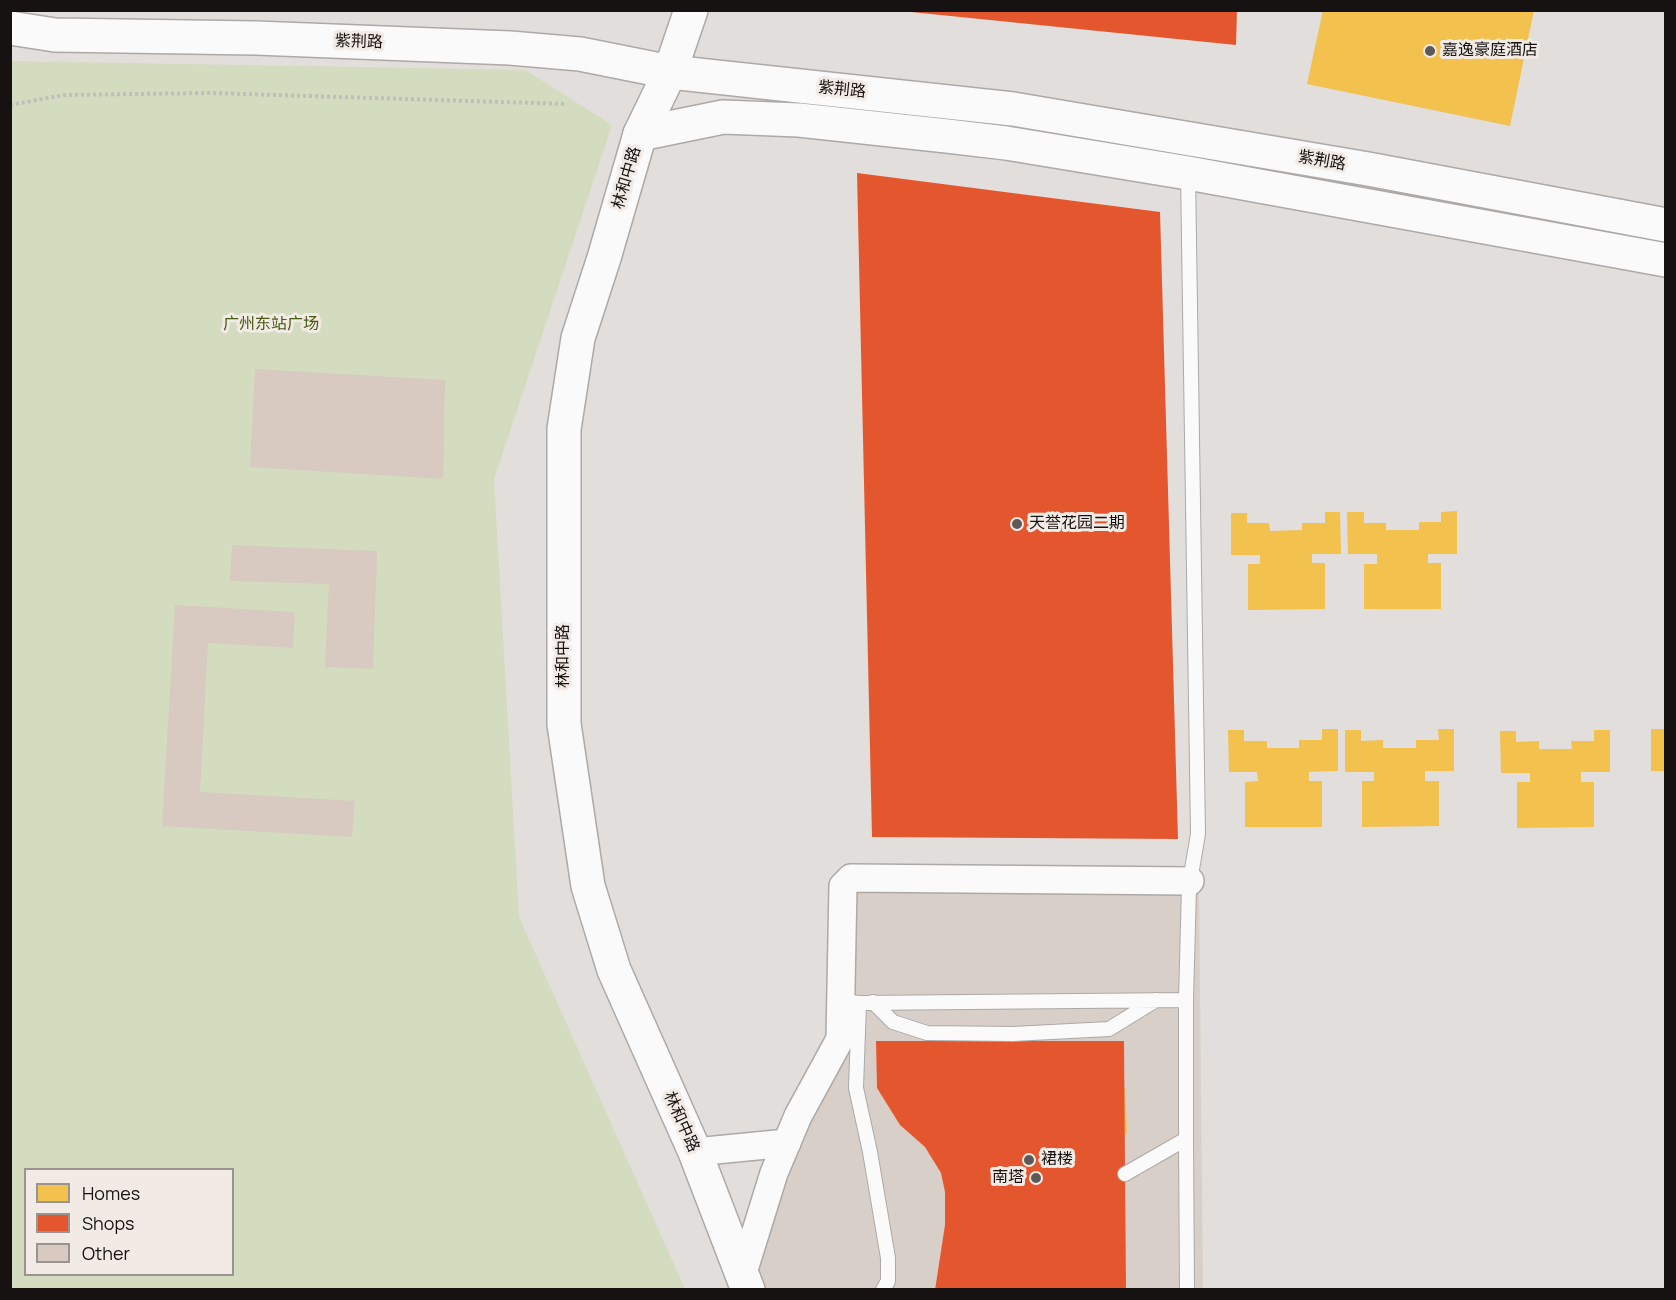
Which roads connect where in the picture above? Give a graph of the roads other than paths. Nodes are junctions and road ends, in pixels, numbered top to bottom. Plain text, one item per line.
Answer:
1 (691, 10) edge
2 (10, 28) edge
3 (670, 72) junction
4 (640, 134) junction
5 (1192, 156) junction
6 (1665, 225) edge
7 (1665, 260) edge
8 (1190, 881) junction
9 (1156, 1000) junction
10 (1186, 1000) junction
11 (850, 1002) junction
12 (873, 1002) junction
13 (1186, 1138) junction
14 (787, 1143) junction
15 (695, 1152) junction
16 (1125, 1174) dead end
17 (745, 1282) edge
18 (882, 1290) edge
19 (1187, 1290) edge

1 - 3 street, 林和中路
2 - 3 street, 紫荆路
3 - 4 street, 林和中路
3 - 5 street, 紫荆路
4 - 5 street, 紫荆路
4 - 15 street, 林和中路
5 - 6 street, 紫荆路
5 - 7 street, 紫荆路
5 - 8 lane
8 - 10 lane
8 - 11 street
9 - 10 lane
9 - 12 lane
9 - 12 lane
10 - 13 lane
11 - 12 lane
11 - 14 street
11 - 18 lane
13 - 16 lane
13 - 19 lane
14 - 15 street
14 - 17 street
15 - 17 street, 林和中路

